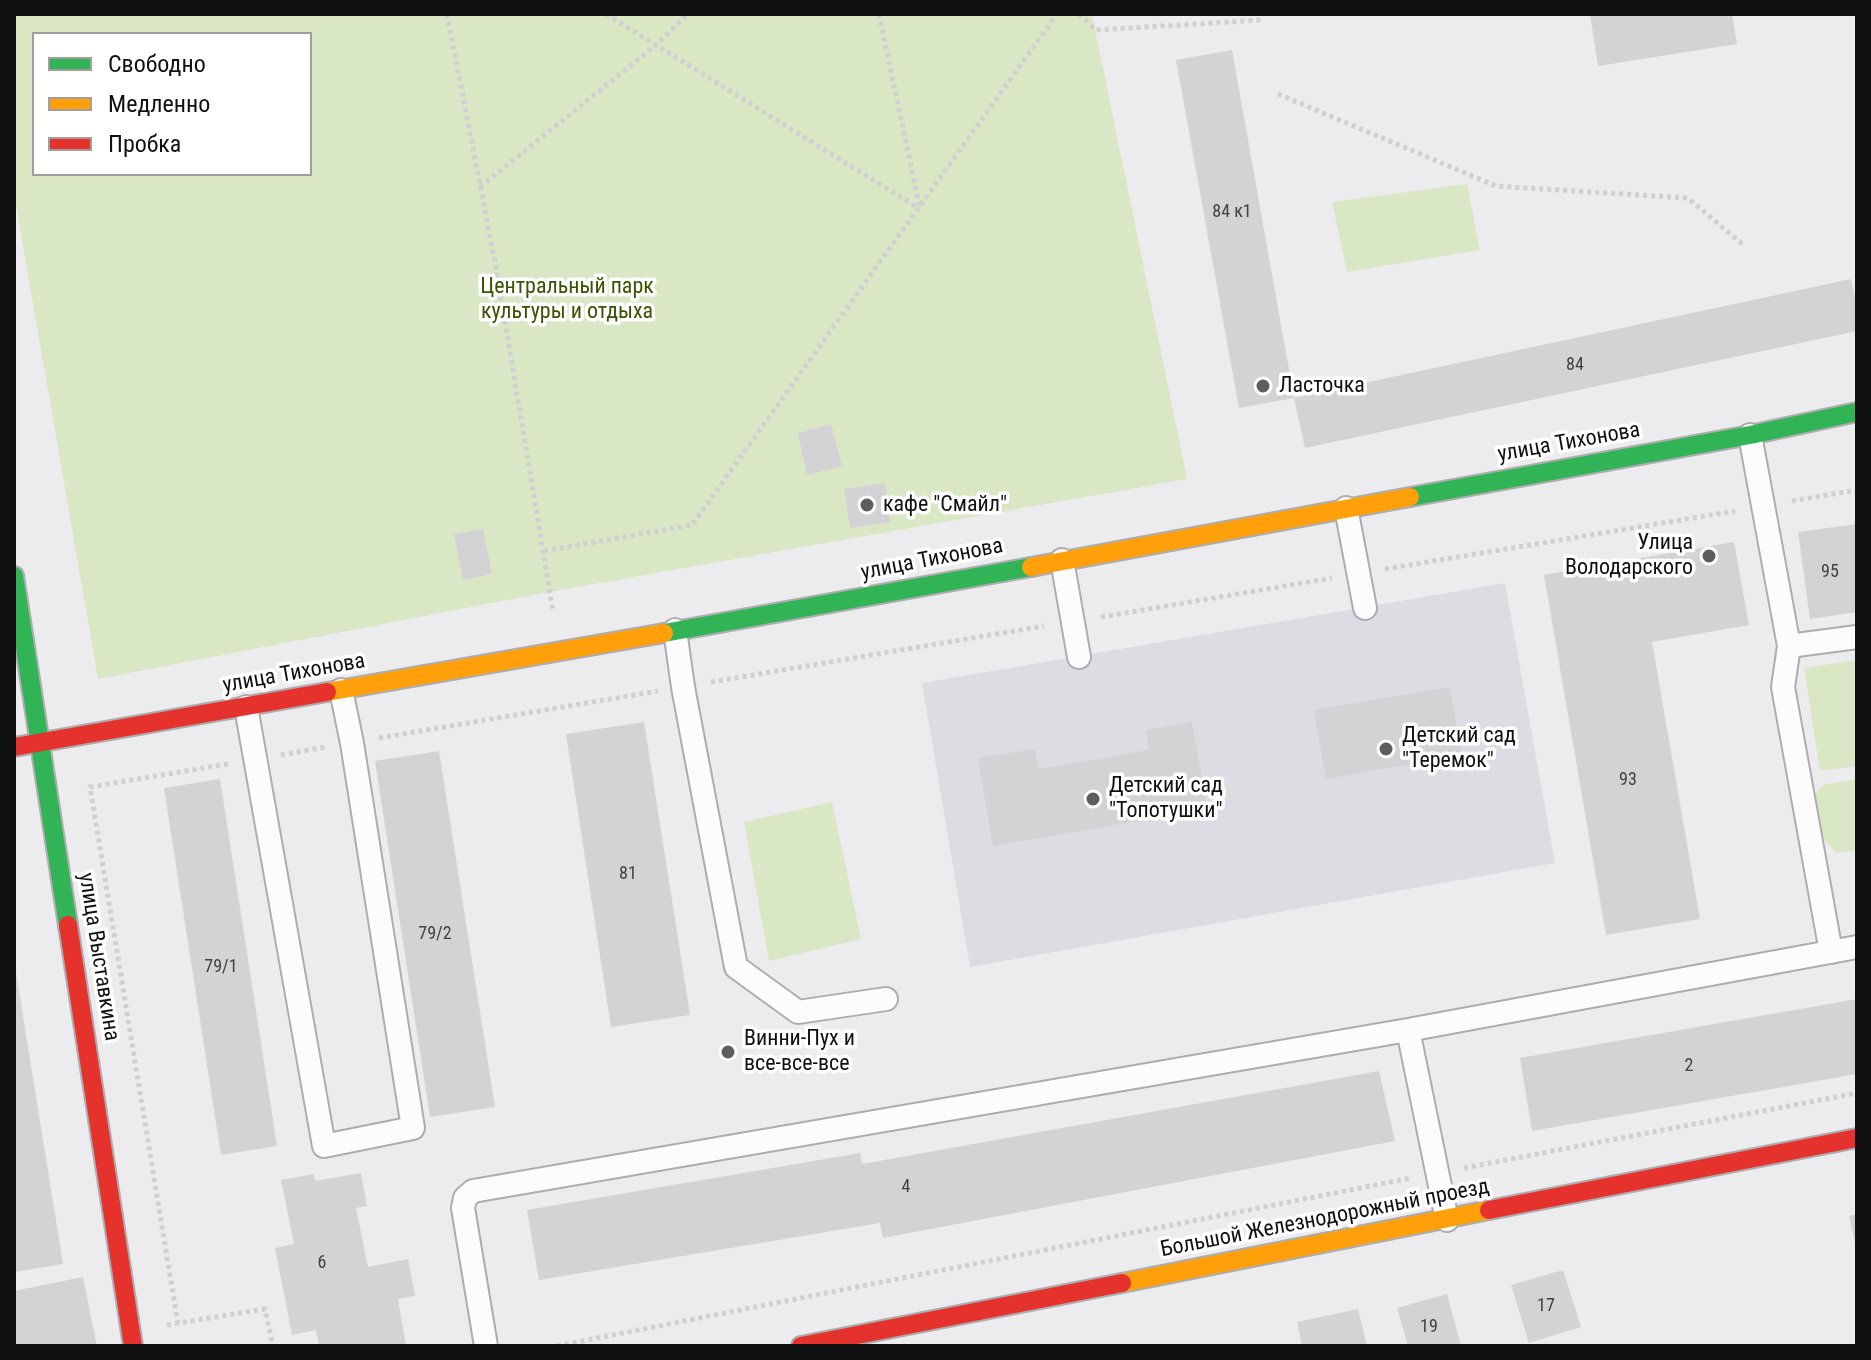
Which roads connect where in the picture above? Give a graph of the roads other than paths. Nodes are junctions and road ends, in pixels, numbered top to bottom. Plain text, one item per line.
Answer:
1 (1857, 412) edge
2 (1750, 435) junction
3 (1346, 508) junction
4 (1062, 560) junction
5 (14, 576) edge
6 (1365, 608) dead end
7 (675, 630) junction
8 (1857, 637) edge
9 (1789, 646) junction
10 (1079, 657) dead end
11 (341, 690) junction
12 (246, 707) junction
13 (41, 743) junction
14 (14, 747) edge
15 (1857, 947) edge
16 (1831, 952) junction
17 (886, 999) dead end
18 (1408, 1030) junction
19 (1857, 1138) edge
20 (1447, 1220) junction
21 (133, 1346) edge
22 (486, 1346) edge
23 (801, 1346) edge

1 - 2 street, улица Тихонова
2 - 3 street, улица Тихонова
2 - 9 lane
3 - 4 street, улица Тихонова
3 - 6 lane
4 - 7 street, улица Тихонова
4 - 10 lane
5 - 13 street, улица Выставкина
7 - 11 street, улица Тихонова
7 - 17 lane
8 - 9 lane
9 - 16 lane
11 - 12 street, улица Тихонова
11 - 12 lane
12 - 13 street, улица Тихонова
13 - 14 street, улица Тихонова
13 - 21 street, улица Выставкина
15 - 16 lane
16 - 18 lane
18 - 20 lane
18 - 22 lane
19 - 20 street, Большой Железнодорожный проезд
20 - 23 street, Большой Железнодорожный проезд

